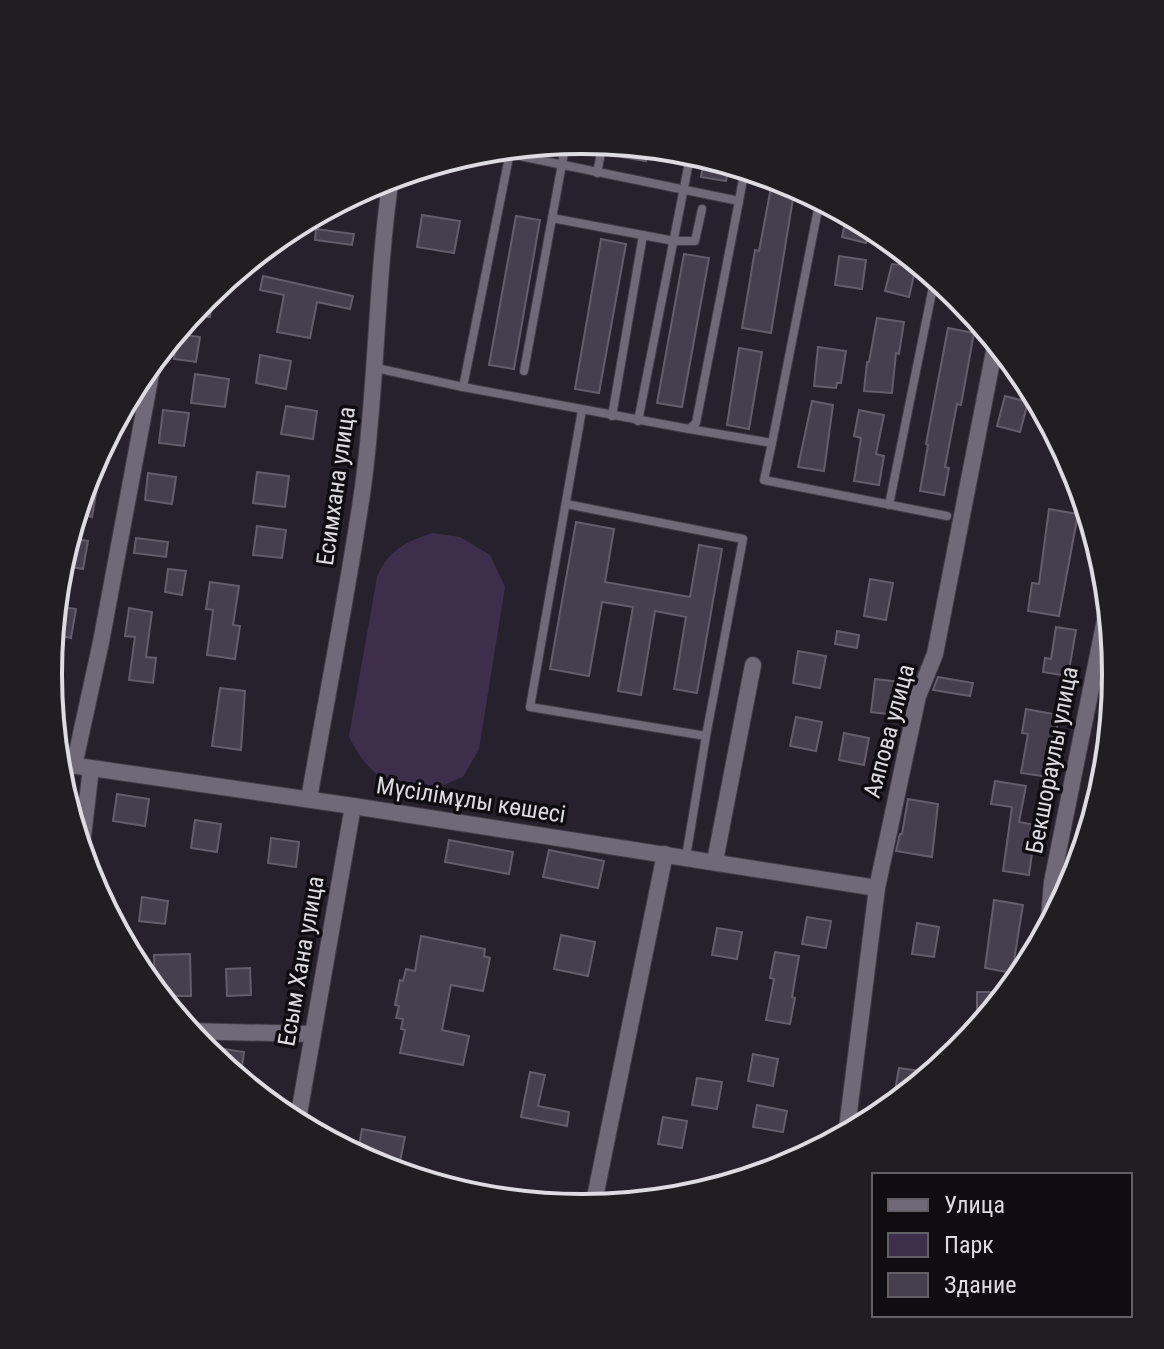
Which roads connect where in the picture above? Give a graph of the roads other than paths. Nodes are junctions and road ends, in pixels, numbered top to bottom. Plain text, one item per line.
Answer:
1 (564, 155) edge
2 (601, 155) edge
3 (534, 157) edge
4 (509, 160) edge
5 (562, 165) junction
6 (689, 165) edge
7 (597, 173) junction
8 (743, 180) edge
9 (684, 191) junction
10 (389, 192) edge
11 (739, 201) junction
12 (702, 209) dead end
13 (818, 211) edge
14 (552, 218) junction
15 (643, 235) junction
16 (674, 241) junction
17 (932, 291) edge
18 (993, 356) edge
19 (376, 368) junction
20 (524, 371) dead end
21 (463, 387) junction
22 (148, 389) edge
23 (582, 410) junction
24 (612, 416) junction
25 (638, 421) junction
26 (689, 429) junction
27 (772, 443) junction
28 (566, 504) junction
29 (889, 505) junction
30 (947, 516) dead end
31 (1101, 640) edge
32 (753, 665) dead end
33 (706, 736) junction
34 (74, 766) edge
35 (76, 793) edge
36 (309, 799) junction
37 (353, 806) junction
38 (665, 854) junction
39 (686, 857) junction
40 (715, 861) junction
41 (877, 888) junction
42 (1051, 898) edge
43 (204, 1031) edge
44 (312, 1034) junction
45 (299, 1111) edge
46 (848, 1121) edge
47 (596, 1194) edge

1 - 5 lane
2 - 7 lane
3 - 5 lane
4 - 21 lane
5 - 7 lane
5 - 14 lane
6 - 9 lane
7 - 9 lane
8 - 11 lane
9 - 11 lane
9 - 16 lane
10 - 19 street, Есимхана улица
11 - 26 lane
12 - 16 lane
13 - 27 lane
14 - 15 lane
14 - 20 lane
15 - 16 lane
15 - 24 lane
16 - 25 lane
17 - 29 lane
18 - 41 street, Аяпова улица
19 - 21 lane
19 - 36 street, Есимхана улица
21 - 23 lane
22 - 34 street
23 - 24 lane
23 - 28 lane
24 - 25 lane
25 - 26 lane
26 - 27 lane
27 - 29 lane
28 - 33 lane
28 - 33 lane
29 - 30 lane
31 - 42 street, Бекшораулы улица
32 - 40 street
33 - 39 lane
34 - 35 street
34 - 36 street, Мүсілімұлы көшесі
36 - 37 street, Мүсілімұлы көшесі
37 - 38 street, Мүсілімұлы көшесі
37 - 44 street, Есым Хана улица
38 - 39 street, Мүсілімұлы көшесі
38 - 47 street
39 - 40 street, Мүсілімұлы көшесі
40 - 41 street, Мүсілімұлы көшесі
41 - 46 street, Аяпова улица
43 - 44 street
44 - 45 street, Есым Хана улица

